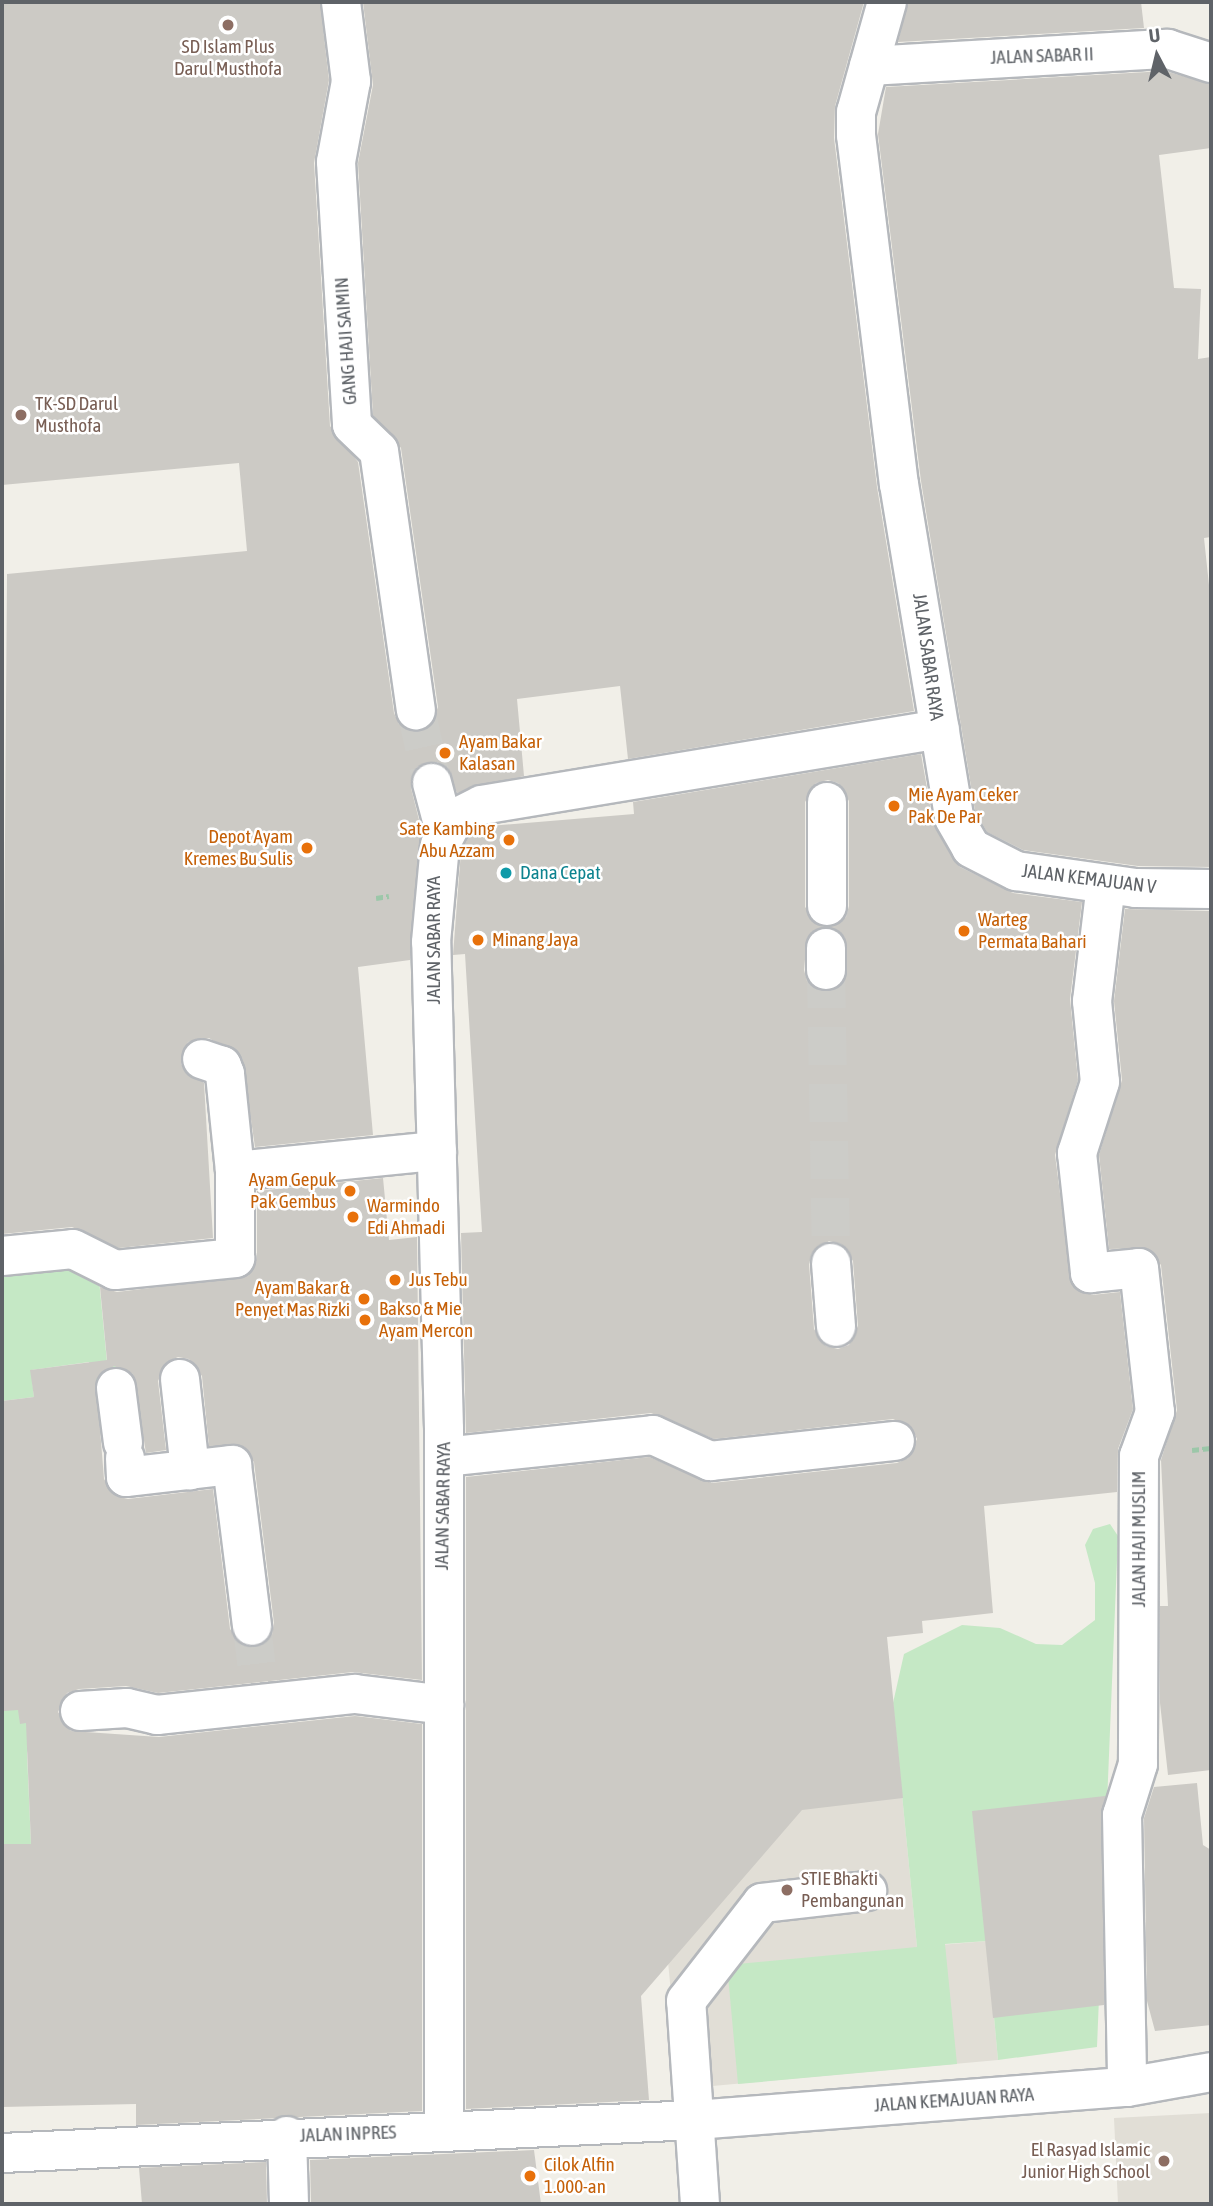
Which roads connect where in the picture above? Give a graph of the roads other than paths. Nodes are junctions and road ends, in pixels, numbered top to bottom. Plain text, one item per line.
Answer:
1 (341, 2) edge
2 (887, 2) edge
3 (1211, 62) edge
4 (869, 66) junction
5 (416, 710) tunnel mouth
6 (940, 729) junction
7 (825, 776) junction
8 (432, 783) tunnel mouth
9 (445, 832) junction
10 (1106, 884) junction
11 (1211, 889) edge
12 (827, 906) dead end
13 (202, 1059) dead end
14 (437, 1151) junction
15 (235, 1171) junction
16 (2, 1255) edge
17 (831, 1263) tunnel mouth
18 (836, 1327) dead end
19 (180, 1379) dead end
20 (116, 1388) dead end
21 (895, 1441) dead end
22 (444, 1457) junction
23 (190, 1470) junction
24 (251, 1626) tunnel mouth
25 (444, 1705) junction
26 (80, 1711) dead end
27 (867, 1891) dead end
28 (1211, 2072) edge
29 (1127, 2087) junction
30 (695, 2120) junction
31 (444, 2130) junction
32 (287, 2136) junction
33 (2, 2153) edge
34 (289, 2204) edge
35 (700, 2204) edge

1 - 5 street, GANG HAJI SAIMIN
2 - 4 street, JALAN SABAR RAYA
3 - 4 street, JALAN SABAR II
4 - 6 street, JALAN SABAR RAYA
6 - 7 street, JALAN SABAR RAYA
6 - 10 street, JALAN KEMAJUAN V
7 - 9 street, JALAN SABAR RAYA
7 - 12 street
8 - 9 street
9 - 14 street, JALAN SABAR RAYA
10 - 11 street, JALAN KEMAJUAN V
10 - 29 street, JALAN HAJI MUSLIM
13 - 15 street
14 - 15 street
14 - 22 street, JALAN SABAR RAYA
15 - 16 street
17 - 18 street
19 - 23 street
20 - 23 street
21 - 22 street
22 - 25 street, JALAN SABAR RAYA
23 - 24 street
25 - 26 street
25 - 31 street, JALAN SABAR RAYA
27 - 30 street
28 - 29 street, JALAN KEMAJUAN RAYA
29 - 30 street, JALAN KEMAJUAN RAYA
30 - 31 street, JALAN INPRES
30 - 35 street
31 - 32 street, JALAN INPRES
32 - 33 street, JALAN INPRES
32 - 34 street

